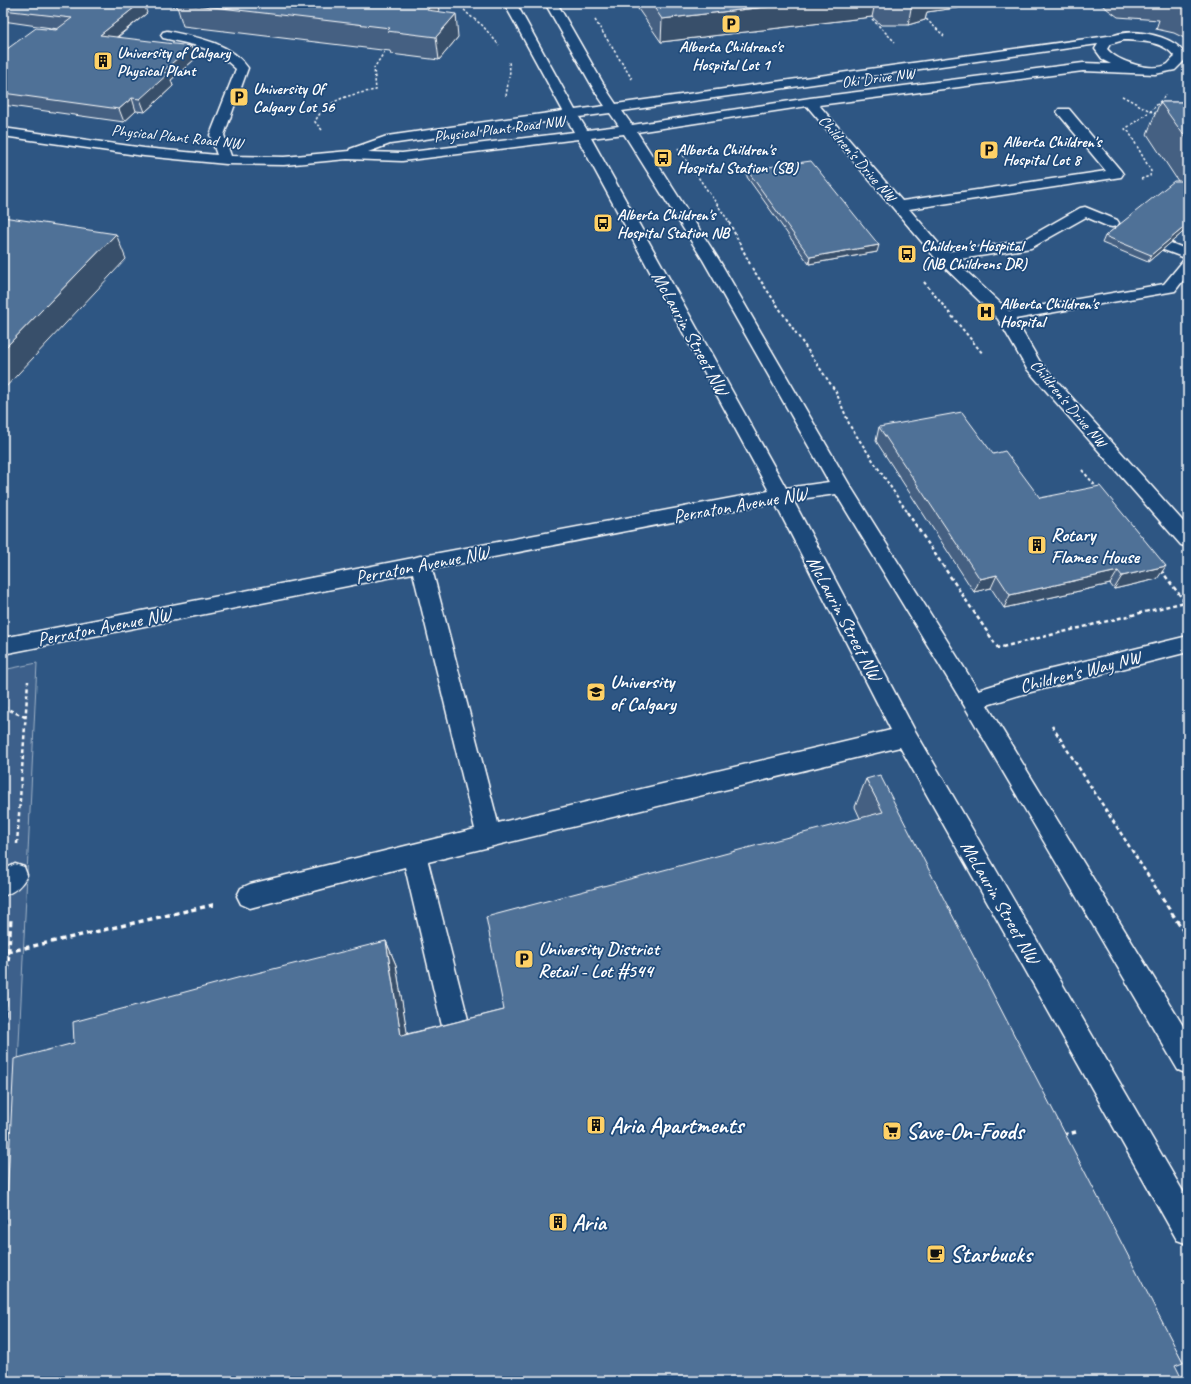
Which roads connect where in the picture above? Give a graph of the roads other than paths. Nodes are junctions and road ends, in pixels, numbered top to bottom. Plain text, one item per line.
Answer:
1 (510, 3) edge
2 (551, 3) edge
3 (167, 35) dead end
4 (1113, 38) junction
5 (1134, 69) junction
6 (810, 102) junction
7 (613, 109) junction
8 (1064, 112) dead end
9 (572, 114) junction
10 (628, 129) junction
11 (3, 132) edge
12 (583, 134) junction
13 (347, 155) junction
14 (226, 160) junction
15 (898, 206) junction
16 (1112, 223) dead end
17 (1166, 246) edge
18 (1188, 255) edge
19 (942, 257) junction
20 (1188, 264) edge
21 (1006, 316) junction
22 (841, 487) junction
23 (781, 496) junction
24 (1188, 540) edge
25 (420, 564) junction
26 (1188, 644) edge
27 (3, 646) edge
28 (973, 701) junction
29 (906, 736) junction
30 (489, 836) junction
31 (414, 854) junction
32 (250, 896) road end
33 (460, 1043) edge
34 (1188, 1060) edge
35 (1188, 1229) edge

1 - 9 street, McLaurin Street NW
2 - 7 street
3 - 14 street
4 - 5 street
4 - 5 street, Oki Drive NW
4 - 7 street, Oki Drive NW
5 - 6 street, Oki Drive NW
6 - 10 street, Oki Drive NW
6 - 15 street, Children's Drive NW
7 - 9 street, Oki Drive NW
7 - 10 street
8 - 15 street
9 - 12 street, McLaurin Street NW
9 - 13 street, Physical Plant Road NW
10 - 12 street, Physical Plant Road NW
10 - 22 street
11 - 14 street, Physical Plant Road NW
12 - 13 street, Physical Plant Road NW
12 - 23 street, McLaurin Street NW
13 - 14 street, Physical Plant Road NW
15 - 19 street, Children's Drive NW
16 - 19 street
17 - 18 street
19 - 21 street, Children's Drive NW
20 - 21 street
21 - 24 street, Children's Drive NW
22 - 23 street, Perraton Avenue NW
22 - 28 street
23 - 25 street, Perraton Avenue NW
23 - 29 street, McLaurin Street NW
25 - 27 street, Perraton Avenue NW
25 - 30 street
26 - 28 street, Children's Way NW
28 - 34 street
29 - 30 street
29 - 35 street, McLaurin Street NW
30 - 31 street
31 - 32 street
31 - 33 street

